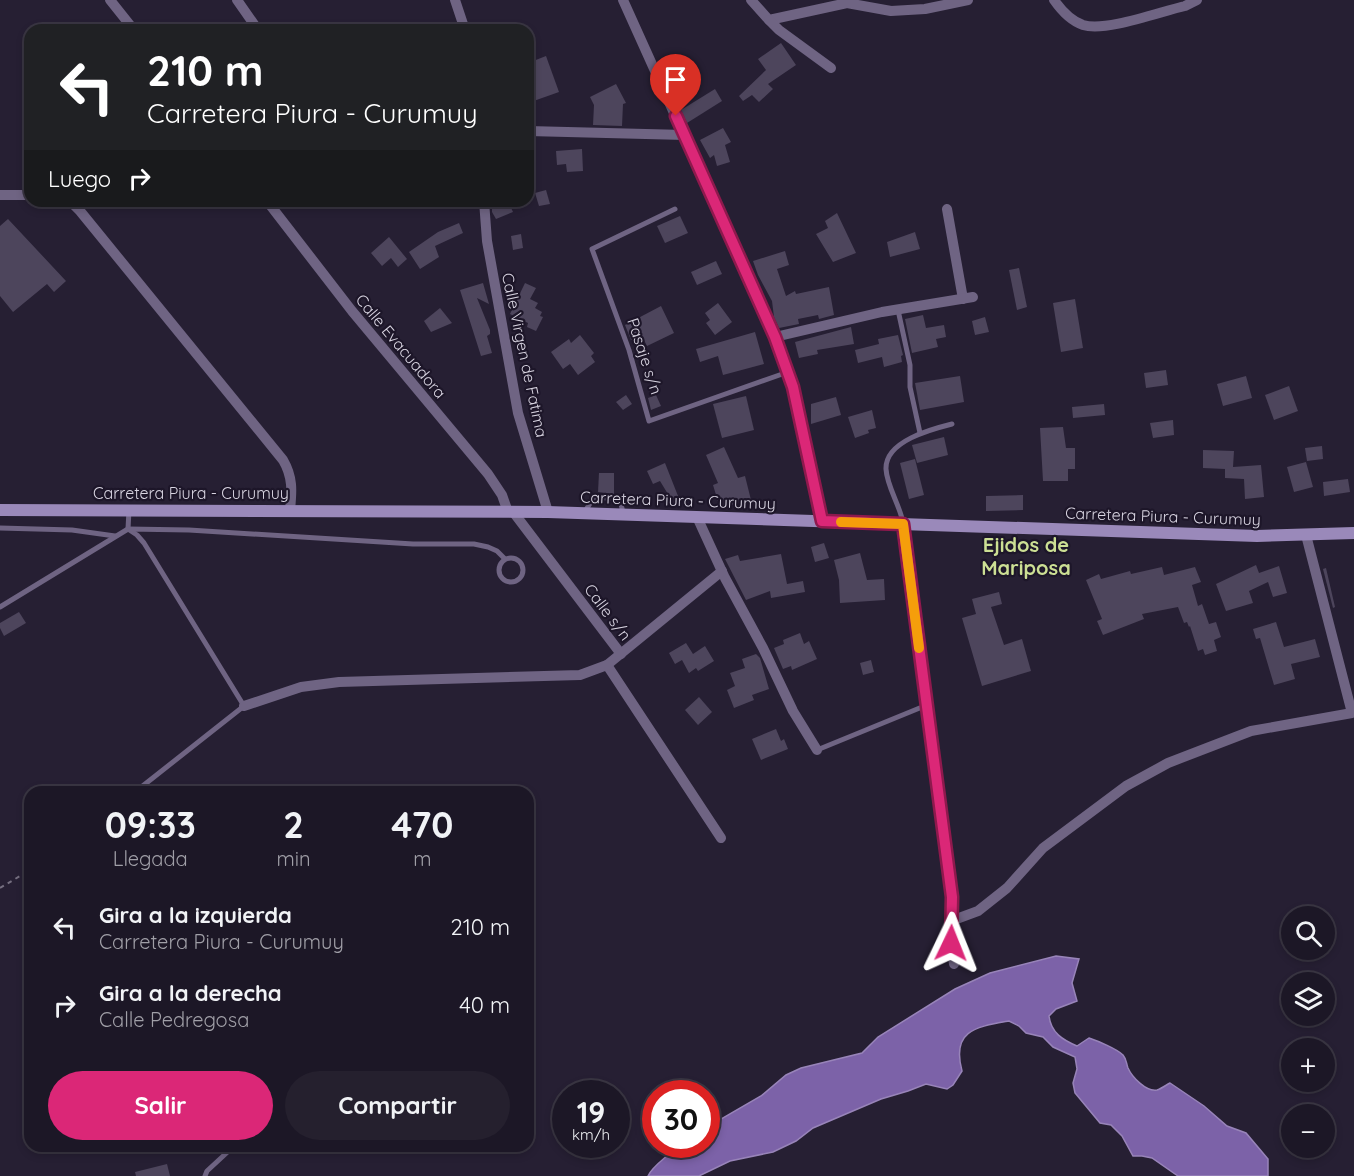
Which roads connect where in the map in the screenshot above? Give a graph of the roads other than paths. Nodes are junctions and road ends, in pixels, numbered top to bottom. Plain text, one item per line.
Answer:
1 (110, 0) edge
2 (237, 0) edge
3 (455, 0) edge
4 (623, 0) edge
5 (751, 0) edge
6 (968, 0) edge
7 (1054, 0) edge
8 (1197, 0) edge
9 (769, 20) junction
10 (129, 24) edge
11 (254, 24) edge
12 (463, 24) edge
13 (831, 68) dead end
14 (534, 132) edge
15 (685, 135) junction
16 (0, 195) edge
17 (24, 195) edge
18 (76, 207) edge
19 (272, 207) edge
20 (484, 207) edge
21 (675, 209) dead end
22 (947, 209) dead end
23 (898, 310) junction
24 (775, 337) junction
25 (788, 372) junction
26 (952, 424) dead end
27 (920, 433) junction
28 (0, 510) edge
29 (129, 510) junction
30 (290, 510) junction
31 (548, 512) junction
32 (511, 513) junction
33 (697, 518) junction
34 (822, 521) junction
35 (903, 524) junction
36 (0, 528) edge
37 (128, 529) junction
38 (1354, 533) edge
39 (1306, 535) junction
40 (114, 536) junction
41 (505, 560) junction
42 (722, 571) junction
43 (0, 608) edge
44 (621, 654) junction
45 (606, 665) junction
46 (927, 705) junction
47 (244, 706) junction
48 (817, 750) joint
49 (143, 786) edge
50 (721, 838) dead end
51 (951, 921) junction
52 (954, 964) dead end
53 (228, 1152) edge
54 (205, 1176) edge

1 - 10 street
2 - 11 street
3 - 12 street
4 - 15 street
5 - 9 street
6 - 9 street
7 - 8 street
9 - 13 street
14 - 15 street
15 - 24 street
16 - 17 street
18 - 30 street
19 - 32 street, Calle Evacuadora
20 - 31 street, Calle Virgen de Fatima
21 - 25 lane, Pasaje s/n
22 - 23 street
23 - 24 street
23 - 27 lane
24 - 25 street
25 - 34 street
26 - 27 lane
27 - 35 lane
28 - 29 main road, Carretera Piura - Curumuy
29 - 30 main road, Carretera Piura - Curumuy
29 - 37 lane
30 - 32 main road, Carretera Piura - Curumuy
31 - 32 main road, Carretera Piura - Curumuy
31 - 33 main road, Carretera Piura - Curumuy
32 - 44 street, Calle s/n
33 - 34 main road, Carretera Piura - Curumuy
33 - 42 street
34 - 35 main road, Carretera Piura - Curumuy
35 - 39 main road, Carretera Piura - Curumuy
35 - 46 street
36 - 40 lane
37 - 40 lane
37 - 41 lane
37 - 47 lane
38 - 39 main road, Carretera Piura - Curumuy
39 - 51 street
40 - 43 lane
41 - 41 lane
42 - 44 street, Calle s/n
42 - 48 street
44 - 45 street
45 - 47 street
45 - 50 street
46 - 48 lane
46 - 51 street
47 - 49 lane
51 - 52 street
53 - 54 lane

